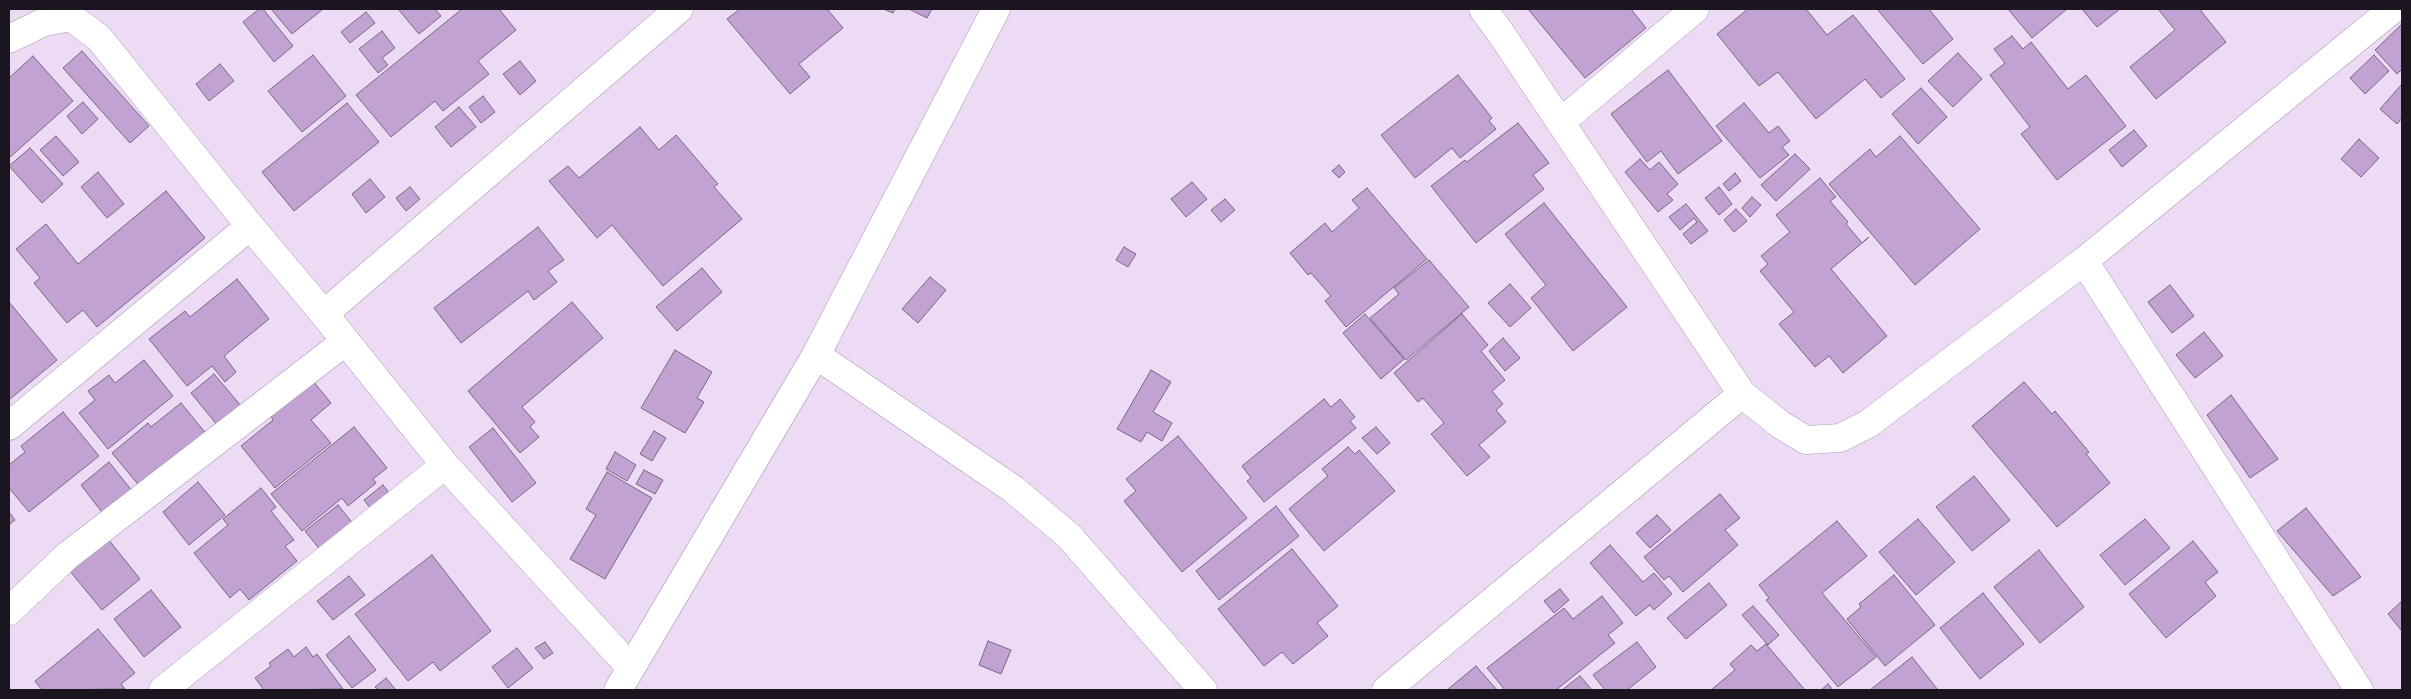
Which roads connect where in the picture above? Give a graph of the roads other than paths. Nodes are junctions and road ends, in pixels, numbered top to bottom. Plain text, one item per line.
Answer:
1 (679, 9) edge
2 (996, 9) edge
3 (1482, 9) edge
4 (1695, 9) edge
5 (2393, 9) edge
6 (9, 38) edge
7 (1561, 122) junction
8 (250, 226) junction
9 (2084, 261) junction
10 (324, 314) junction
11 (346, 341) junction
12 (816, 355) junction
13 (1742, 394) junction
14 (9, 426) edge
15 (445, 465) junction
16 (9, 611) edge
17 (624, 679) edge
18 (163, 690) edge
19 (1203, 690) edge
20 (1386, 690) edge
21 (2359, 690) edge

1 - 10 street
2 - 12 street
3 - 7 street
4 - 7 street
5 - 9 street
6 - 8 street
7 - 13 street
8 - 10 street
8 - 14 street
9 - 13 street
9 - 21 street
10 - 11 street
11 - 15 street
11 - 16 street
12 - 17 street
12 - 19 street
13 - 20 street
15 - 17 street
15 - 18 street

